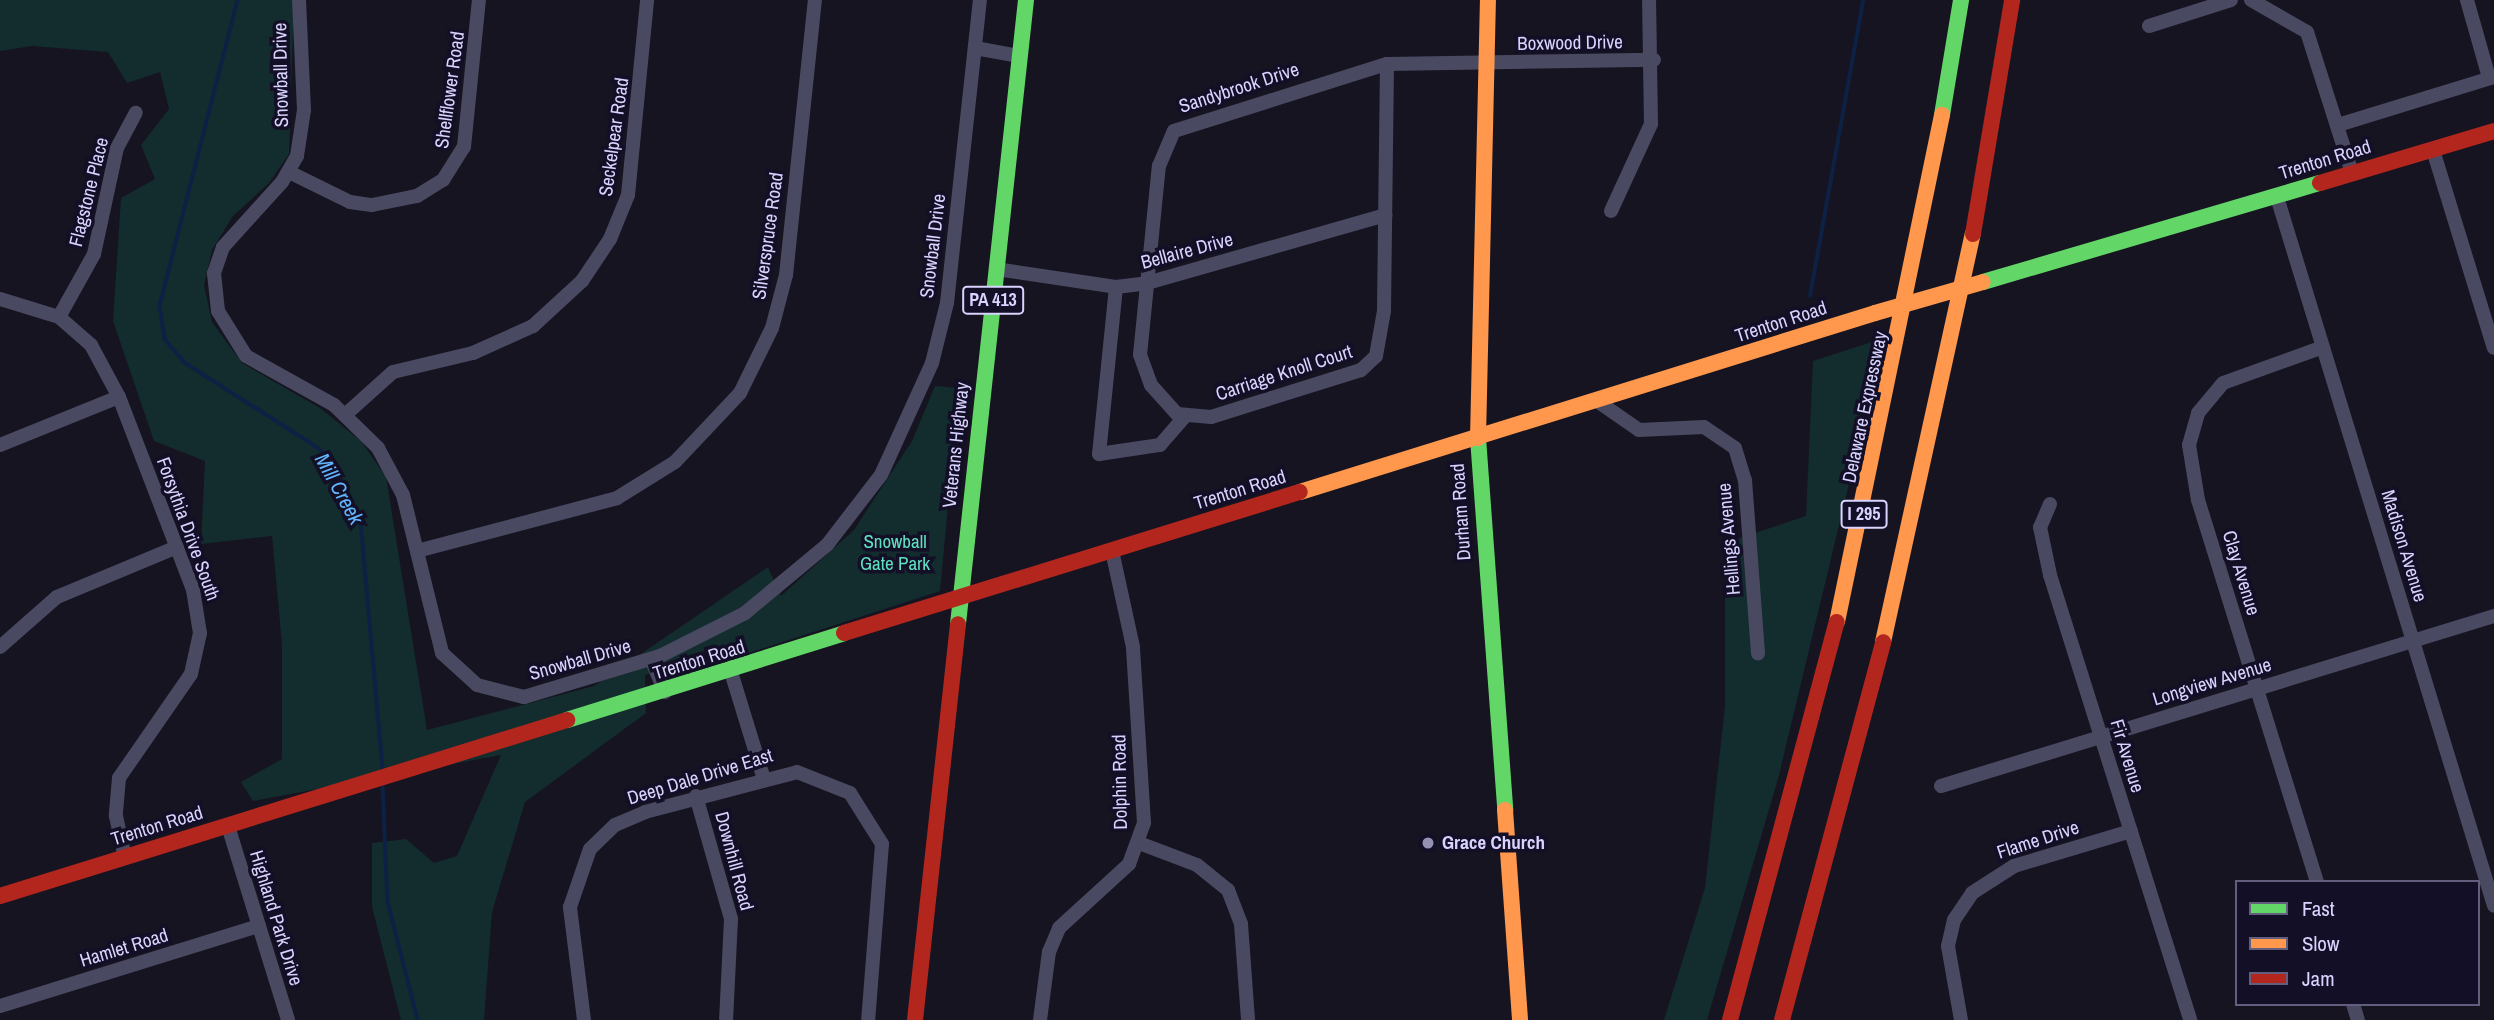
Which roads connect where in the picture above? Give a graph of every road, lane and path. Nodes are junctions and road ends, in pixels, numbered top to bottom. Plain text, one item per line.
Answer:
1 (299, 0) edge
2 (479, 0) edge
3 (648, 0) edge
4 (815, 0) edge
5 (980, 0) edge
6 (1026, 0) edge
7 (1488, 0) edge
8 (1649, 0) edge
9 (1961, 0) edge
10 (2012, 0) edge
11 (2231, 0) edge
12 (2257, 0) edge
13 (2467, 0) edge
14 (2150, 26) dead end
15 (975, 48) junction
16 (1019, 56) junction
17 (1654, 60) junction
18 (1387, 64) junction
19 (1486, 64) junction
20 (2492, 77) edge
21 (136, 113) dead end
22 (2338, 125) junction
23 (2494, 131) edge
24 (2433, 150) junction
25 (289, 172) junction
26 (2352, 173) junction
27 (2277, 197) junction
28 (1611, 211) dead end
29 (1385, 215) junction
30 (996, 270) junction
31 (1147, 283) junction
32 (1116, 287) junction
33 (0, 299) edge
34 (59, 317) junction
35 (2323, 348) junction
36 (2494, 348) edge
37 (119, 397) junction
38 (1600, 402) junction
39 (345, 415) junction
40 (1184, 417) junction
41 (1478, 439) junction
42 (0, 445) edge
43 (2050, 504) dead end
44 (177, 547) junction
45 (417, 551) junction
46 (1112, 551) junction
47 (961, 600) junction
48 (2494, 615) edge
49 (2413, 640) junction
50 (0, 647) edge
51 (1758, 654) dead end
52 (651, 659) junction
53 (731, 672) junction
54 (2256, 688) junction
55 (665, 692) junction
56 (2101, 736) junction
57 (764, 776) junction
58 (1941, 786) dead end
59 (696, 796) junction
60 (228, 826) junction
61 (2131, 831) junction
62 (1139, 843) junction
63 (125, 858) junction
64 (2316, 880) edge
65 (0, 896) edge
66 (2494, 906) edge
67 (259, 926) junction
68 (0, 1006) edge
69 (288, 1020) edge
70 (584, 1020) edge
71 (726, 1020) edge
72 (868, 1020) edge
73 (915, 1020) edge
74 (1040, 1020) edge
75 (1248, 1020) edge
76 (1520, 1020) edge
77 (1730, 1020) edge
78 (1782, 1020) edge
79 (1961, 1020) edge
80 (2190, 1020) edge

1 - 25 street, Snowball Drive
2 - 25 street, Shellflower Road
3 - 39 street, Seckelpear Road
4 - 45 street, Silverspruce Road
5 - 15 street, Snowball Drive
6 - 16 main road, Veterans Highway / PA 413
7 - 19 main road, Durham Road
8 - 17 street
9 - 77 main road, Delaware Expressway / I 295
10 - 78 main road, I 295
11 - 14 street
12 - 22 street
13 - 20 street
15 - 16 street
15 - 52 street, Snowball Drive
16 - 30 main road, Veterans Highway / PA 413
17 - 19 street, Boxwood Drive
17 - 28 street
18 - 19 street, Sandybrook Drive
18 - 29 street
18 - 31 street, Sandybrook Drive
19 - 41 main road, Durham Road
20 - 22 street
21 - 34 street, Flagstone Place
22 - 26 street
23 - 24 main road, Trenton Road
24 - 26 main road, Trenton Road
24 - 36 street
25 - 39 street, Snowball Drive
26 - 27 main road, Trenton Road
27 - 35 street, Madison Avenue
27 - 38 main road, Trenton Road, bridge
29 - 31 street, Bellaire Drive
29 - 40 street, Carriage Knoll Court
30 - 32 street, Bellaire Drive
30 - 47 main road, Veterans Highway / PA 413
31 - 32 street, Bellaire Drive
31 - 40 street
32 - 40 street
33 - 34 street, Forsythia Drive South
34 - 37 street, Forsythia Drive South
35 - 49 street, Madison Avenue
35 - 54 street, Clay Avenue
37 - 42 street
37 - 44 street, Forsythia Drive South
38 - 41 main road, Trenton Road
38 - 51 street, Hellings Avenue
39 - 45 street, Snowball Drive
41 - 46 main road, Trenton Road
41 - 76 main road, Durham Road
43 - 56 street, Fir Avenue
44 - 50 street
44 - 63 street, Forsythia Drive South
45 - 52 street, Snowball Drive
46 - 47 main road, Trenton Road
46 - 62 street, Dolphin Road
47 - 53 main road, Trenton Road
47 - 73 main road, Veterans Highway / PA 413
48 - 49 street, Longview Avenue
49 - 54 street, Longview Avenue
49 - 66 street, Madison Avenue
52 - 55 street
53 - 55 main road, Trenton Road
53 - 57 street
54 - 56 street, Longview Avenue
54 - 64 street, Clay Avenue
55 - 60 main road, Trenton Road
56 - 58 street, Longview Avenue
56 - 61 street, Fir Avenue
57 - 59 street, Deep Dale Drive East
57 - 72 street, Deep Dale Drive East
59 - 70 street, Deep Dale Drive East
59 - 71 street, Downhill Road
60 - 63 main road, Trenton Road
60 - 67 street, Highland Park Drive
61 - 79 street, Flame Drive
61 - 80 street, Fir Avenue
62 - 74 street, Dolphin Road
62 - 75 street
63 - 65 main road, Trenton Road
67 - 68 street, Hamlet Road
67 - 69 street, Highland Park Drive

